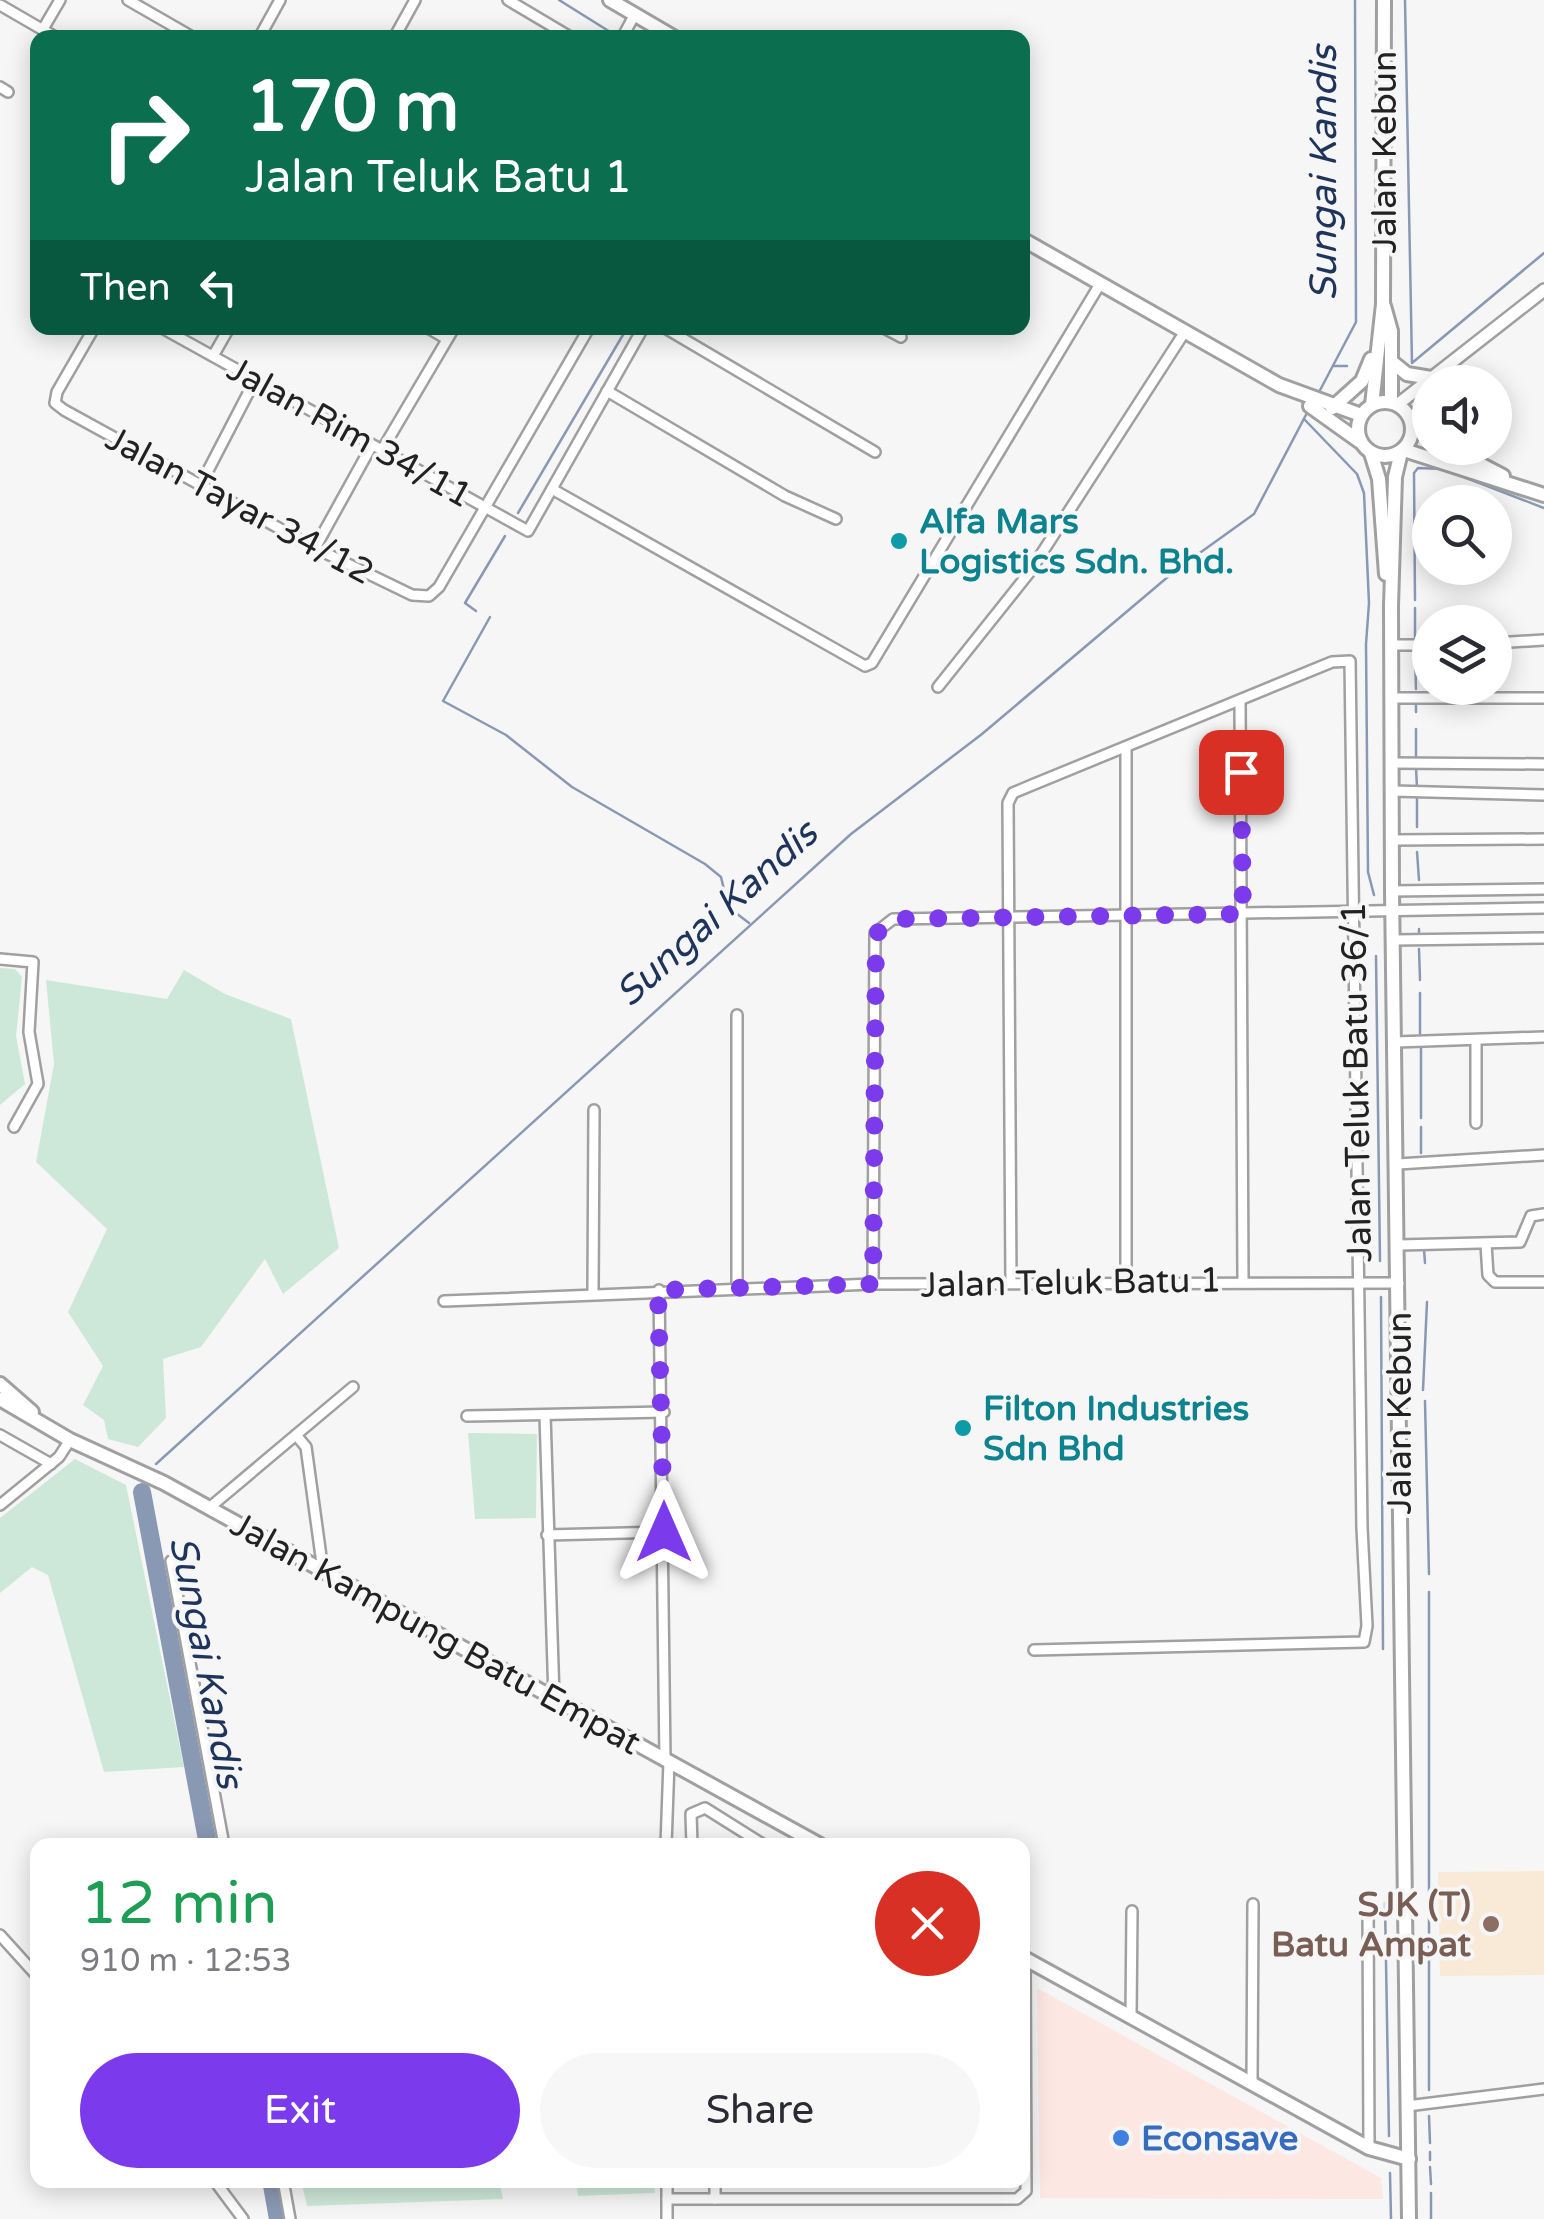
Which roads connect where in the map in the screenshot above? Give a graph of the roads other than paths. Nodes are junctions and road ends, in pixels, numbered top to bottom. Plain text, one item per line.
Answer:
1 (60, 0) edge
2 (128, 0) edge
3 (280, 0) edge
4 (415, 0) edge
5 (508, 0) edge
6 (610, 0) edge
7 (1384, 0) edge
8 (0, 5) edge
9 (636, 14) junction
10 (43, 30) joint
11 (180, 30) edge
12 (263, 30) edge
13 (398, 30) edge
14 (559, 30) edge
15 (627, 30) edge
16 (662, 30) edge
17 (1030, 244) edge
18 (1100, 284) junction
19 (1544, 290) edge
20 (1383, 304) junction
21 (1378, 328) junction
22 (1184, 332) junction
23 (90, 335) edge
24 (174, 335) edge
25 (224, 335) edge
26 (440, 335) edge
27 (450, 335) edge
28 (586, 335) edge
29 (639, 335) edge
30 (677, 335) edge
31 (896, 335) edge
32 (901, 338) dead end
33 (447, 339) junction
34 (212, 356) junction
35 (1392, 362) junction
36 (1454, 365) edge
37 (1412, 375) edge
38 (256, 380) junction
39 (1279, 385) junction
40 (607, 391) junction
41 (1412, 394) edge
42 (1394, 404) junction
43 (1372, 405) junction
44 (1332, 408) junction
45 (1361, 415) junction
46 (1412, 423) joint
47 (378, 448) junction
48 (1366, 448) junction
49 (1402, 451) junction
50 (876, 452) dead end
51 (1481, 465) edge
52 (200, 486) junction
53 (552, 488) junction
54 (1528, 490) junction
55 (1544, 495) edge
56 (485, 508) junction
57 (836, 520) dead end
58 (315, 548) junction
59 (1391, 606) junction
60 (1544, 640) edge
61 (1512, 642) edge
62 (1392, 644) junction
63 (1412, 645) edge
64 (938, 688) dead end
65 (1392, 698) junction
66 (1544, 698) edge
67 (1240, 701) junction
68 (1126, 749) junction
69 (1393, 763) junction
70 (1544, 764) edge
71 (1394, 791) junction
72 (1544, 795) edge
73 (1544, 839) edge
74 (1393, 840) junction
75 (1544, 889) edge
76 (1392, 890) junction
77 (1544, 908) edge
78 (1353, 913) junction
79 (1393, 913) junction
80 (1243, 914) junction
81 (1128, 916) junction
82 (1011, 918) junction
83 (1544, 938) edge
84 (1394, 940) junction
85 (0, 959) edge
86 (737, 1016) dead end
87 (1544, 1037) edge
88 (1476, 1040) junction
89 (1396, 1042) junction
90 (594, 1110) dead end
91 (1476, 1123) dead end
92 (14, 1127) dead end
93 (1544, 1156) edge
94 (1398, 1164) junction
95 (1544, 1214) edge
96 (1486, 1244) junction
97 (1399, 1245) junction
98 (1243, 1280) junction
99 (1126, 1281) junction
100 (1359, 1282) junction
101 (1544, 1282) edge
102 (1011, 1283) junction
103 (1399, 1283) junction
104 (873, 1284) junction
105 (737, 1287) junction
106 (658, 1290) junction
107 (593, 1292) junction
108 (444, 1301) dead end
109 (0, 1384) edge
110 (353, 1387) dead end
111 (0, 1400) edge
112 (664, 1412) junction
113 (545, 1414) junction
114 (467, 1416) dead end
115 (48, 1428) junction
116 (0, 1434) edge
117 (296, 1435) junction
118 (70, 1440) junction
119 (50, 1464) junction
120 (0, 1505) edge
121 (210, 1508) junction
122 (664, 1532) junction
123 (547, 1536) junction
124 (171, 1561) dead end
125 (323, 1570) junction
126 (1034, 1650) dead end
127 (554, 1698) junction
128 (667, 1760) junction
129 (223, 1838) edge
130 (666, 1838) edge
131 (692, 1838) edge
132 (753, 1838) edge
133 (807, 1838) edge
134 (1368, 1901) dead end
135 (1252, 1904) dead end
136 (1132, 1911) dead end
137 (0, 1935) edge
138 (1030, 1960) edge
139 (30, 1968) edge
140 (1131, 2016) junction
141 (1252, 2084) junction
142 (1544, 2089) edge
143 (1408, 2106) junction
144 (1369, 2148) junction
145 (1408, 2159) junction
146 (220, 2188) edge
147 (284, 2188) edge
148 (668, 2188) edge
149 (715, 2188) edge
150 (1026, 2188) edge
151 (668, 2199) junction
152 (716, 2199) junction
153 (243, 2219) edge
154 (290, 2219) edge
155 (667, 2219) edge
156 (1408, 2219) edge

1 - 10 street
2 - 11 street
3 - 12 street
4 - 13 street
5 - 14 street
6 - 9 main road
7 - 20 main road, Jalan Kebun
8 - 10 street
9 - 15 street
9 - 16 main road
17 - 18 main road
18 - 22 main road
18 - 53 street
19 - 36 street
20 - 21 main road, Jalan Kebun
20 - 35 main road, Jalan Kebun
21 - 43 main road, Jalan Kebun
21 - 44 main road
22 - 39 main road
22 - 64 street
23 - 52 street, Jalan Tayar 34/12
24 - 34 street, Jalan Rim 34/11
25 - 34 street
26 - 33 street
27 - 33 street
28 - 56 street
29 - 40 street
30 - 50 street
31 - 32 street
33 - 47 street
34 - 38 street, Jalan Rim 34/11
35 - 37 main road
35 - 42 main road, Jalan Kebun
38 - 47 street, Jalan Rim 34/11
38 - 52 street
39 - 44 main road
39 - 48 main road
40 - 53 street
40 - 57 street
41 - 42 street
42 - 43 main road
42 - 46 main road
43 - 45 main road
44 - 45 main road
45 - 48 main road
46 - 49 main road
47 - 56 street, Jalan Rim 34/11
47 - 58 street
48 - 49 main road
48 - 59 main road, Jalan Kebun
49 - 54 main road
49 - 59 main road, Jalan Kebun
51 - 54 main road
52 - 58 street, Jalan Tayar 34/12
53 - 56 street, Jalan Rim 34/11
54 - 55 main road
56 - 58 street, Jalan Tayar 34/12
59 - 62 main road, Jalan Kebun
60 - 61 street
62 - 63 street
62 - 65 main road, Jalan Kebun
65 - 66 street
65 - 69 main road, Jalan Kebun
67 - 68 street
67 - 78 street, Jalan Teluk Batu 36/1
67 - 80 street
68 - 81 street
68 - 82 street
69 - 70 street
69 - 71 main road, Jalan Kebun
71 - 72 street
71 - 74 main road, Jalan Kebun
73 - 74 street
74 - 76 main road, Jalan Kebun
75 - 76 street
76 - 79 main road, Jalan Kebun
77 - 79 street
78 - 79 street
78 - 80 street
78 - 100 street, Jalan Teluk Batu 36/1
79 - 84 main road, Jalan Kebun
80 - 81 street
80 - 98 street
81 - 82 street
81 - 99 street
82 - 102 street
82 - 104 street
83 - 84 street
84 - 89 main road, Jalan Kebun
85 - 92 street
86 - 105 street
87 - 88 street
88 - 89 street
88 - 91 street
89 - 94 main road, Jalan Kebun
90 - 107 street
93 - 94 street
94 - 97 main road, Jalan Kebun
95 - 96 street
96 - 97 street
96 - 101 street
97 - 103 main road, Jalan Kebun
98 - 99 street, Jalan Teluk Batu 1
98 - 100 street, Jalan Teluk Batu 1
99 - 102 street, Jalan Teluk Batu 1
100 - 103 street, Jalan Teluk Batu 1
100 - 126 street, Jalan Teluk Batu 36/1
102 - 104 street, Jalan Teluk Batu 1
103 - 143 main road, Jalan Kebun
104 - 105 street, Jalan Teluk Batu 1
105 - 106 street, Jalan Teluk Batu 1
106 - 107 street, Jalan Teluk Batu 1
106 - 112 street
107 - 108 street, Jalan Teluk Batu 1
109 - 115 main road, Jalan Kampung Batu Empat
110 - 117 street
111 - 115 main road, Jalan Kampung Batu Empat
112 - 113 street
112 - 122 street
113 - 114 street
113 - 123 street
115 - 118 main road, Jalan Kampung Batu Empat
116 - 119 street
117 - 121 street
117 - 125 street
118 - 119 street
118 - 121 main road, Jalan Kampung Batu Empat
119 - 120 street
121 - 125 main road, Jalan Kampung Batu Empat
122 - 123 street
122 - 128 street
123 - 127 street
124 - 129 street
125 - 127 main road, Jalan Kampung Batu Empat
127 - 128 main road, Jalan Kampung Batu Empat
128 - 130 street
128 - 133 main road, Jalan Kampung Batu Empat
131 - 132 street
134 - 144 street
135 - 141 street
136 - 140 street
137 - 139 street
138 - 140 main road
140 - 141 main road
141 - 144 main road
142 - 143 street
143 - 145 main road, Jalan Kebun
144 - 145 main road
145 - 156 main road, Jalan Kebun
146 - 153 street
147 - 154 street
148 - 151 street
149 - 152 street
150 - 152 street
151 - 152 street
151 - 155 street

